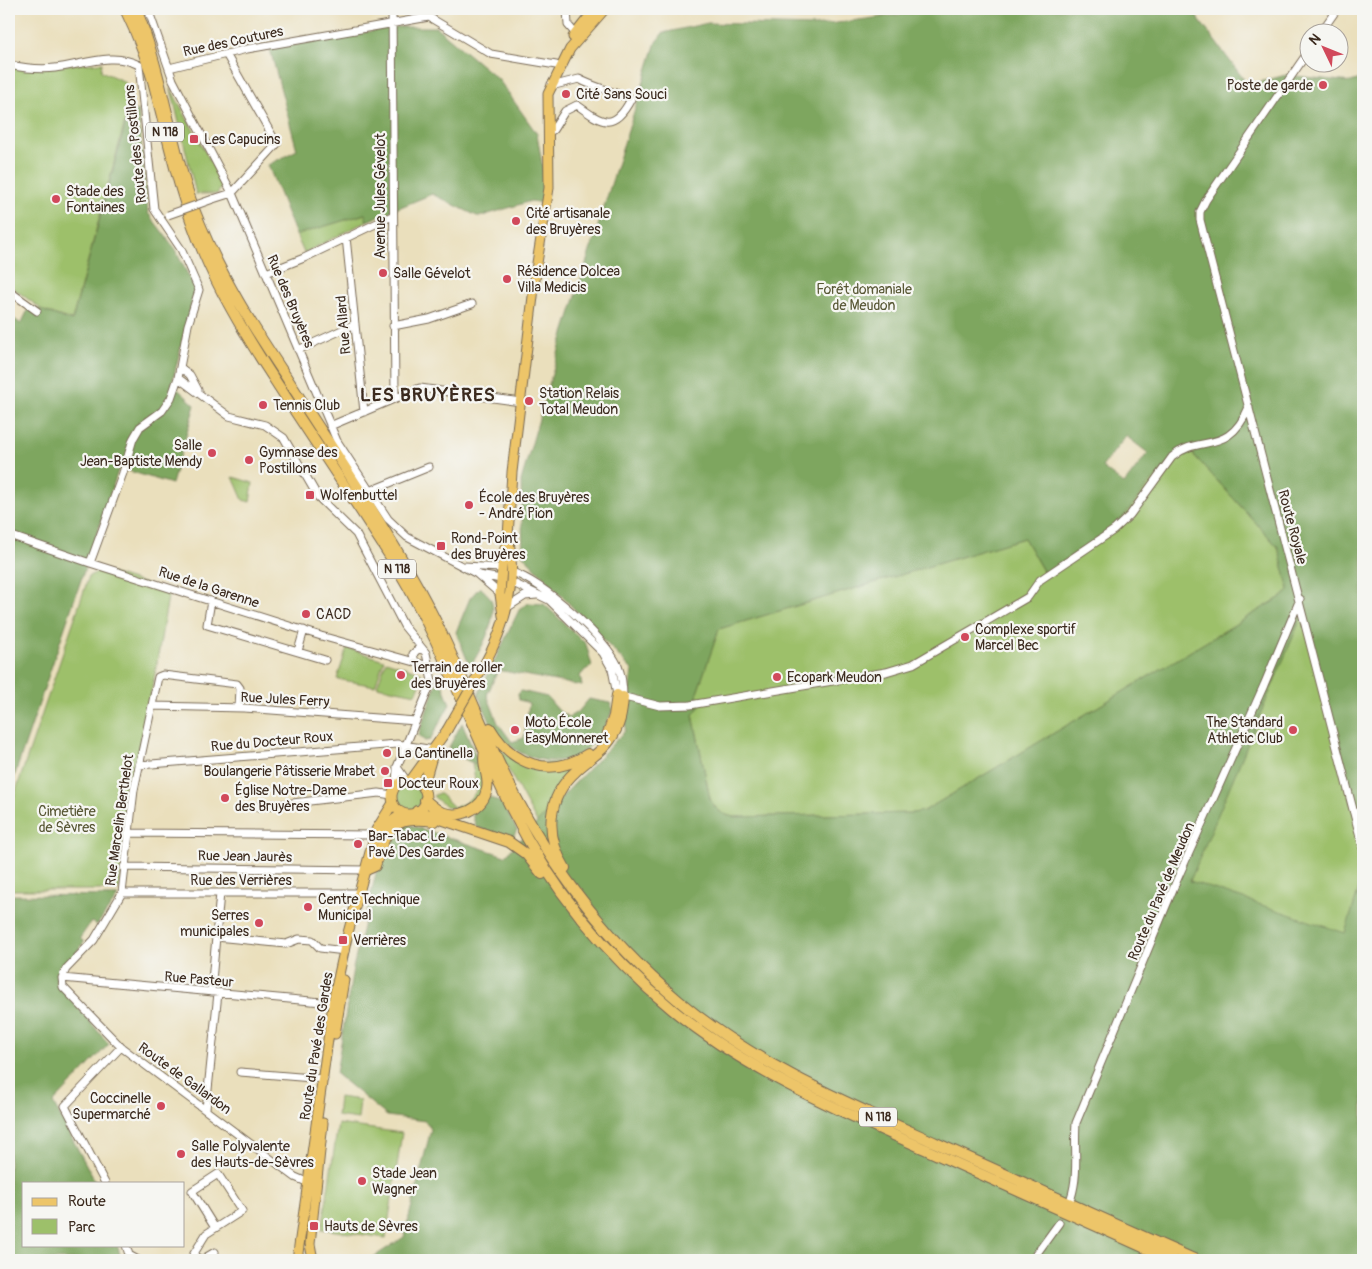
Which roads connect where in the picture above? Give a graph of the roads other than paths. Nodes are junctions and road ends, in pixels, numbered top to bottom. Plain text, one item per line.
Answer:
1 (10, 9) edge
2 (126, 9) edge
3 (136, 9) edge
4 (148, 9) edge
5 (392, 9) edge
6 (567, 9) edge
7 (595, 9) edge
8 (605, 9) edge
9 (1336, 9) edge
10 (9, 15) edge
11 (1328, 22) edge
12 (390, 24) junction
13 (575, 33) junction
14 (226, 54) junction
15 (1300, 63) edge
16 (9, 65) edge
17 (170, 68) junction
18 (557, 68) junction
19 (552, 84) junction
20 (554, 130) dead end
21 (549, 177) junction
22 (232, 193) junction
23 (392, 216) junction
24 (160, 218) junction
25 (346, 237) junction
26 (266, 273) junction
27 (9, 291) edge
28 (472, 304) dead end
29 (37, 311) dead end
30 (355, 324) junction
31 (393, 326) junction
32 (298, 350) junction
33 (181, 368) junction
34 (178, 378) junction
35 (201, 395) junction
36 (395, 398) junction
37 (521, 402) junction
38 (1249, 407) junction
39 (364, 412) junction
40 (330, 426) junction
41 (429, 467) dead end
42 (370, 492) junction
43 (9, 535) edge
44 (508, 537) junction
45 (90, 563) junction
46 (458, 565) junction
47 (501, 568) junction
48 (512, 572) junction
49 (477, 574) junction
50 (501, 579) junction
51 (511, 582) junction
52 (500, 594) junction
53 (540, 595) junction
54 (1300, 599) junction
55 (211, 601) junction
56 (508, 607) junction
57 (503, 616) junction
58 (304, 630) junction
59 (415, 641) junction
60 (423, 650) junction
61 (298, 651) junction
62 (414, 653) junction
63 (325, 660) dead end
64 (403, 660) junction
65 (421, 662) junction
66 (620, 696) junction
67 (472, 700) junction
68 (152, 706) junction
69 (239, 708) junction
70 (416, 721) junction
71 (406, 744) junction
72 (434, 750) junction
73 (484, 751) junction
74 (139, 764) junction
75 (397, 767) junction
76 (408, 780) junction
77 (423, 788) junction
78 (394, 794) junction
79 (426, 800) junction
80 (258, 807) dead end
81 (417, 812) junction
82 (404, 813) junction
83 (447, 823) junction
84 (127, 834) junction
85 (374, 835) junction
86 (1363, 848) edge
87 (124, 867) junction
88 (366, 870) junction
89 (573, 890) junction
90 (122, 893) junction
91 (220, 893) junction
92 (360, 896) junction
93 (563, 897) junction
94 (216, 937) junction
95 (345, 952) junction
96 (62, 978) junction
97 (215, 993) junction
98 (334, 1003) junction
99 (121, 1047) junction
100 (240, 1072) dead end
101 (324, 1079) junction
102 (206, 1109) junction
103 (104, 1182) edge
104 (309, 1183) junction
105 (1071, 1198) dead end
106 (1059, 1223) dead end
107 (215, 1228) junction
108 (126, 1246) edge
109 (215, 1252) dead end
110 (312, 1259) edge
111 (138, 1260) edge
112 (190, 1260) edge
113 (195, 1260) edge
114 (297, 1260) edge
115 (1032, 1260) edge
116 (1172, 1260) edge
117 (1196, 1260) edge

1 - 10 street
2 - 73 highway, N 118
3 - 67 highway, N 118
4 - 17 street, Rue des Bruyères
5 - 12 street, Avenue Jules Gévelot
6 - 13 street
7 - 13 main road
8 - 18 main road
9 - 11 street
12 - 14 street, Rue des Coutures
12 - 18 street, Rue des Coutures
12 - 23 street, Avenue Jules Gévelot
13 - 18 main road
14 - 17 street, Rue des Coutures
14 - 22 street
15 - 38 street, Route Royale
16 - 24 street, Route des Postillons
17 - 22 street, Rue des Bruyères
18 - 19 main road
18 - 21 main road
19 - 20 street
19 - 21 main road
21 - 37 main road
22 - 24 street, Route des Postillons, bridge
22 - 26 street, Rue des Bruyères
23 - 25 street
23 - 31 street, Avenue Jules Gévelot
24 - 33 street, Route des Postillons
25 - 26 street
25 - 30 street, Rue Allard
26 - 32 street, Rue des Bruyères
27 - 29 street
28 - 31 street
30 - 32 street
30 - 39 street, Rue Allard
31 - 36 street, Avenue Jules Gévelot
32 - 40 street, Rue des Bruyères
33 - 34 street, Route des Postillons
33 - 35 street
34 - 35 street
34 - 45 street, Route des Postillons
35 - 59 street
36 - 37 street
36 - 39 street
37 - 44 main road
38 - 54 street, Route Royale
38 - 66 street
39 - 40 street
40 - 42 street, Rue des Bruyères
41 - 42 street
42 - 46 street, Rue des Bruyères
43 - 45 street, Rue de la Garenne
44 - 47 main road
44 - 48 main road
45 - 55 street, Rue de la Garenne
46 - 47 street, Rue des Bruyères
46 - 49 street, Rue des Bruyères
47 - 48 main road
47 - 50 main road
48 - 51 main road
48 - 66 street
49 - 50 street, Rue des Bruyères
49 - 52 street, Rue des Bruyères
50 - 51 main road
50 - 52 main road
51 - 53 street
51 - 56 main road
52 - 57 main road
53 - 56 street
53 - 66 street
54 - 86 street, Route Royale
54 - 105 street, Route du Pavé de Meudon
55 - 58 street, Rue de la Garenne
55 - 61 street
56 - 57 main road
57 - 72 main road, bridge
58 - 61 street
58 - 64 street, Rue de la Garenne
59 - 60 street
59 - 62 street
60 - 62 street
60 - 65 street
61 - 63 street
62 - 64 street
62 - 65 street
64 - 65 street, Rue de la Garenne
65 - 70 street
66 - 67 highway
66 - 89 highway
67 - 89 highway, N 118
68 - 69 street, Rue Jules Ferry
68 - 69 street, Rue Marcelin Berthelot
68 - 74 street, Rue Marcelin Berthelot
69 - 70 street, Rue Jules Ferry
70 - 71 street
71 - 72 street, Rue du Docteur Roux
71 - 74 street, Rue du Docteur Roux
71 - 75 street
72 - 76 main road
72 - 77 main road
73 - 79 highway
73 - 93 highway, N 118
74 - 84 street, Rue Marcelin Berthelot
75 - 76 street
75 - 78 street
76 - 77 main road
76 - 78 main road
77 - 79 main road
78 - 80 street
78 - 82 main road
78 - 85 main road, Route du Pavé des Gardes
79 - 81 main road
81 - 82 main road
81 - 83 highway
82 - 85 main road
83 - 88 highway
83 - 93 highway
84 - 85 street
84 - 87 street, Rue Marcelin Berthelot
85 - 88 main road, Route du Pavé des Gardes
87 - 88 street, Rue Jean Jaurès
87 - 90 street, Rue Marcelin Berthelot
88 - 92 main road, Route du Pavé des Gardes
89 - 117 highway, N 118
90 - 91 street, Rue des Verrières
90 - 96 street, Rue Marcelin Berthelot
91 - 92 street, Rue des Verrières
91 - 94 street
92 - 95 main road, Route du Pavé des Gardes
92 - 110 main road, Route du Pavé des Gardes
93 - 116 highway, N 118
94 - 95 street
94 - 97 street
95 - 98 main road, Route du Pavé des Gardes
96 - 97 street, Rue Pasteur
96 - 99 street, Route de Gallardon
97 - 98 street, Rue Pasteur
97 - 102 street
98 - 101 main road, Route du Pavé des Gardes
99 - 102 street, Route de Gallardon
99 - 103 street
100 - 101 street
101 - 104 main road, Route du Pavé des Gardes
102 - 104 street, Route de Gallardon
104 - 114 main road, Route du Pavé des Gardes
106 - 115 street
107 - 107 street
107 - 112 street
108 - 111 street
109 - 113 street
110 - 114 main road, Route du Pavé des Gardes

